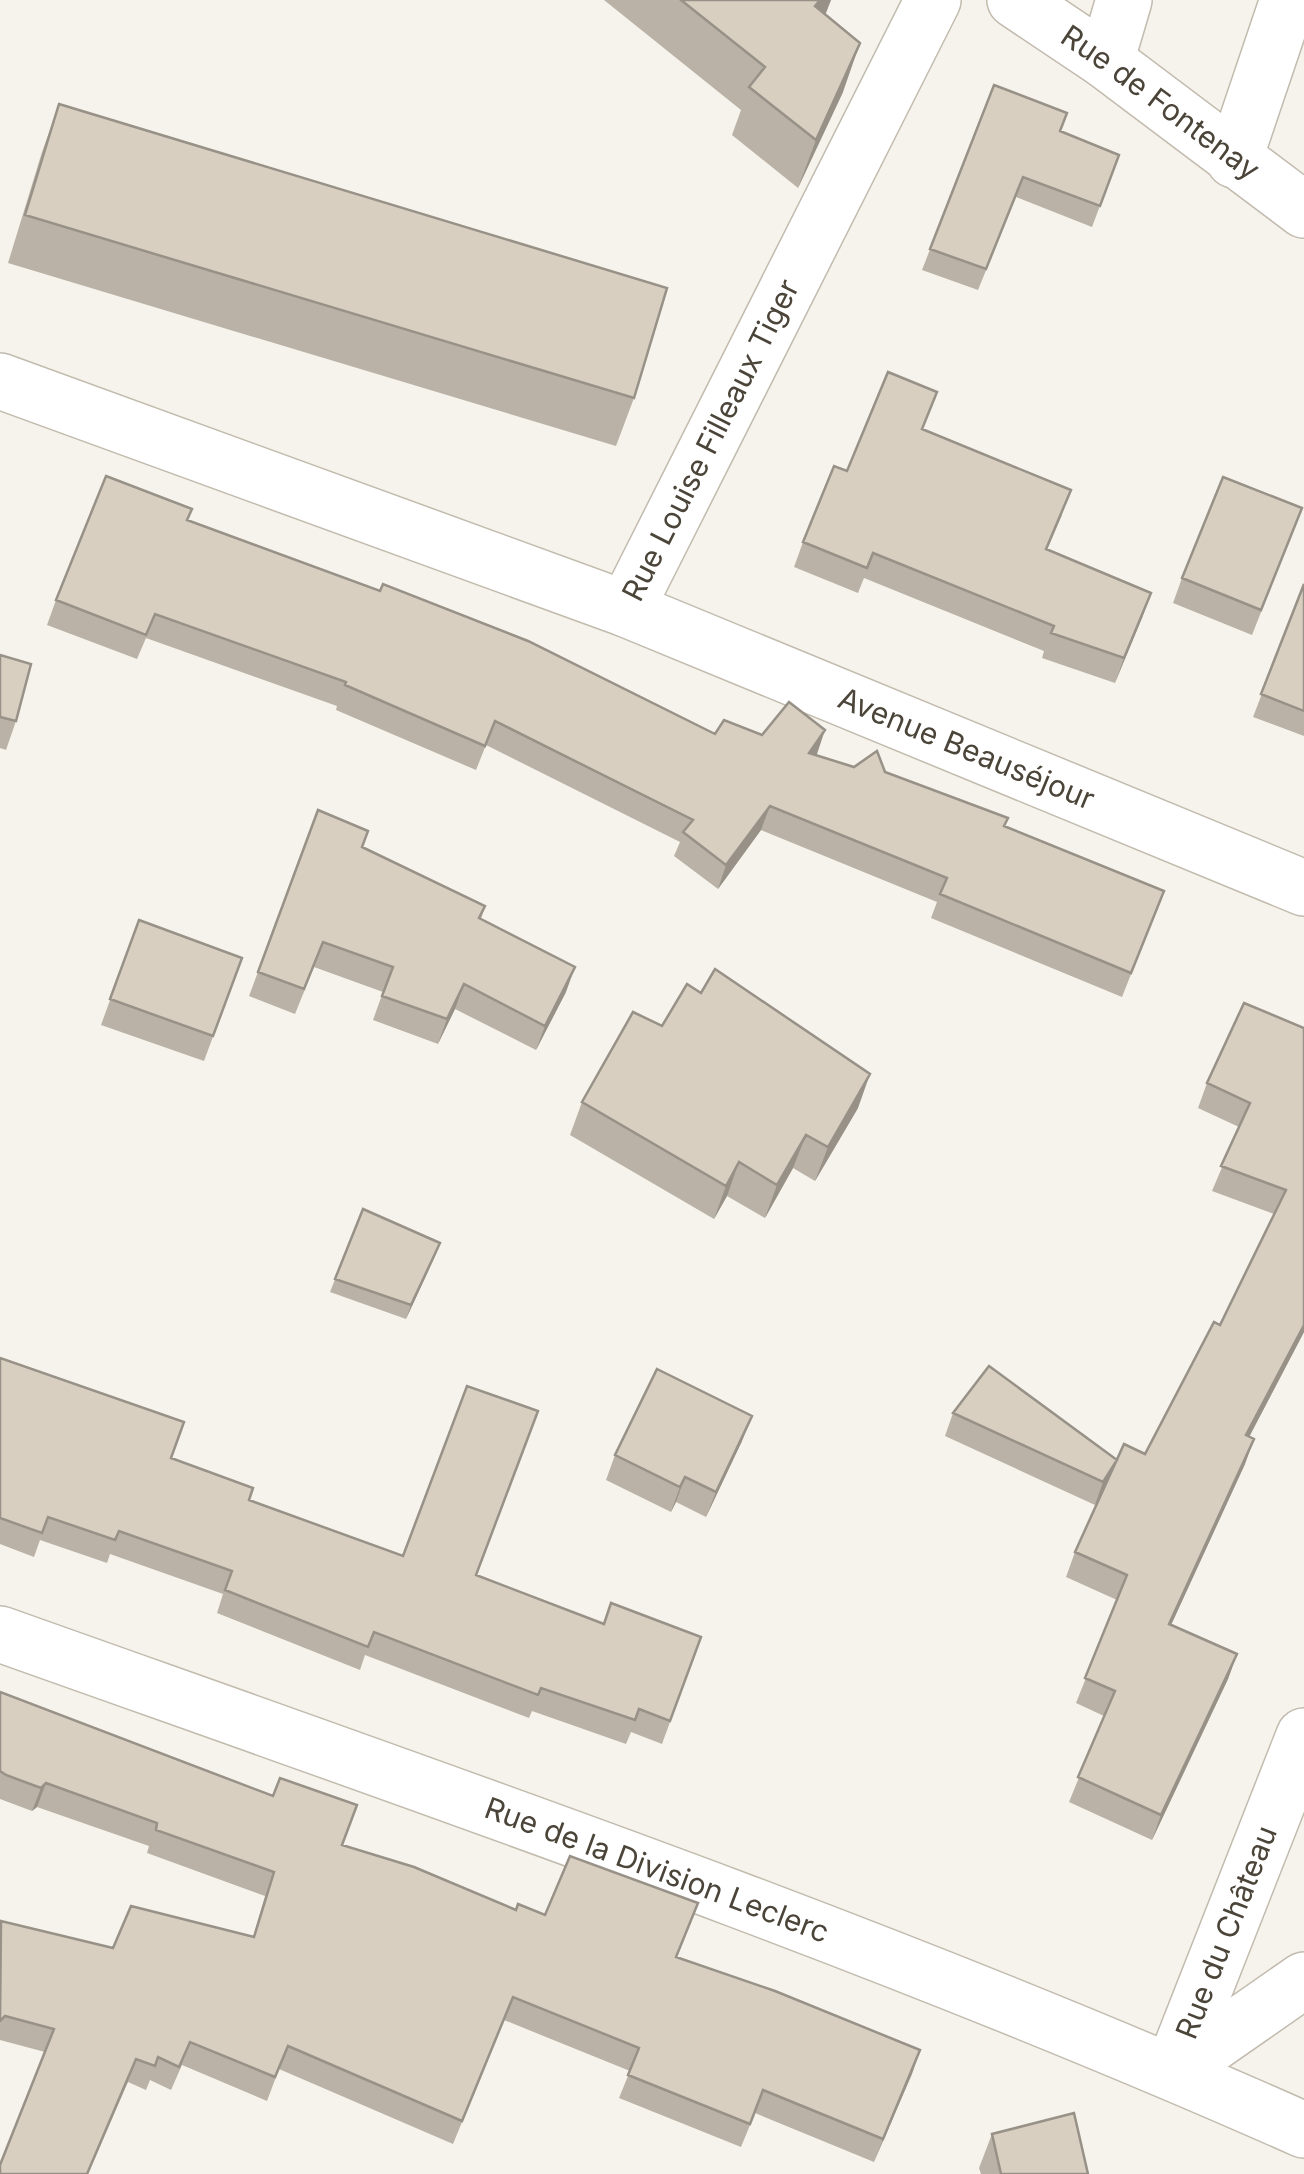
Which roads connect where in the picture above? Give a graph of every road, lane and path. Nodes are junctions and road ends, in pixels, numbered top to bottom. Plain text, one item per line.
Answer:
1 (933, 0) edge
2 (1015, 0) edge
3 (1124, 0) edge
4 (1288, 0) edge
5 (1106, 60) junction
6 (1234, 160) junction
7 (1304, 210) edge
8 (0, 381) edge
9 (626, 609) junction
10 (1304, 888) edge
11 (0, 1634) edge
12 (1304, 1736) edge
13 (1304, 1980) edge
14 (1172, 2072) junction
15 (1304, 2130) edge

1 - 9 street, Rue Louise Filleaux Tiger
2 - 5 street, Rue de Fontenay
3 - 5 street
4 - 6 street
5 - 6 street, Rue de Fontenay
6 - 7 street, Rue de Fontenay
8 - 9 street, Rue Louise Filleaux Tiger
9 - 10 street, Avenue Beauséjour
11 - 14 street, Rue de la Division Leclerc
12 - 14 street, Rue du Château
13 - 14 street
14 - 15 street, Rue de la Division Leclerc

